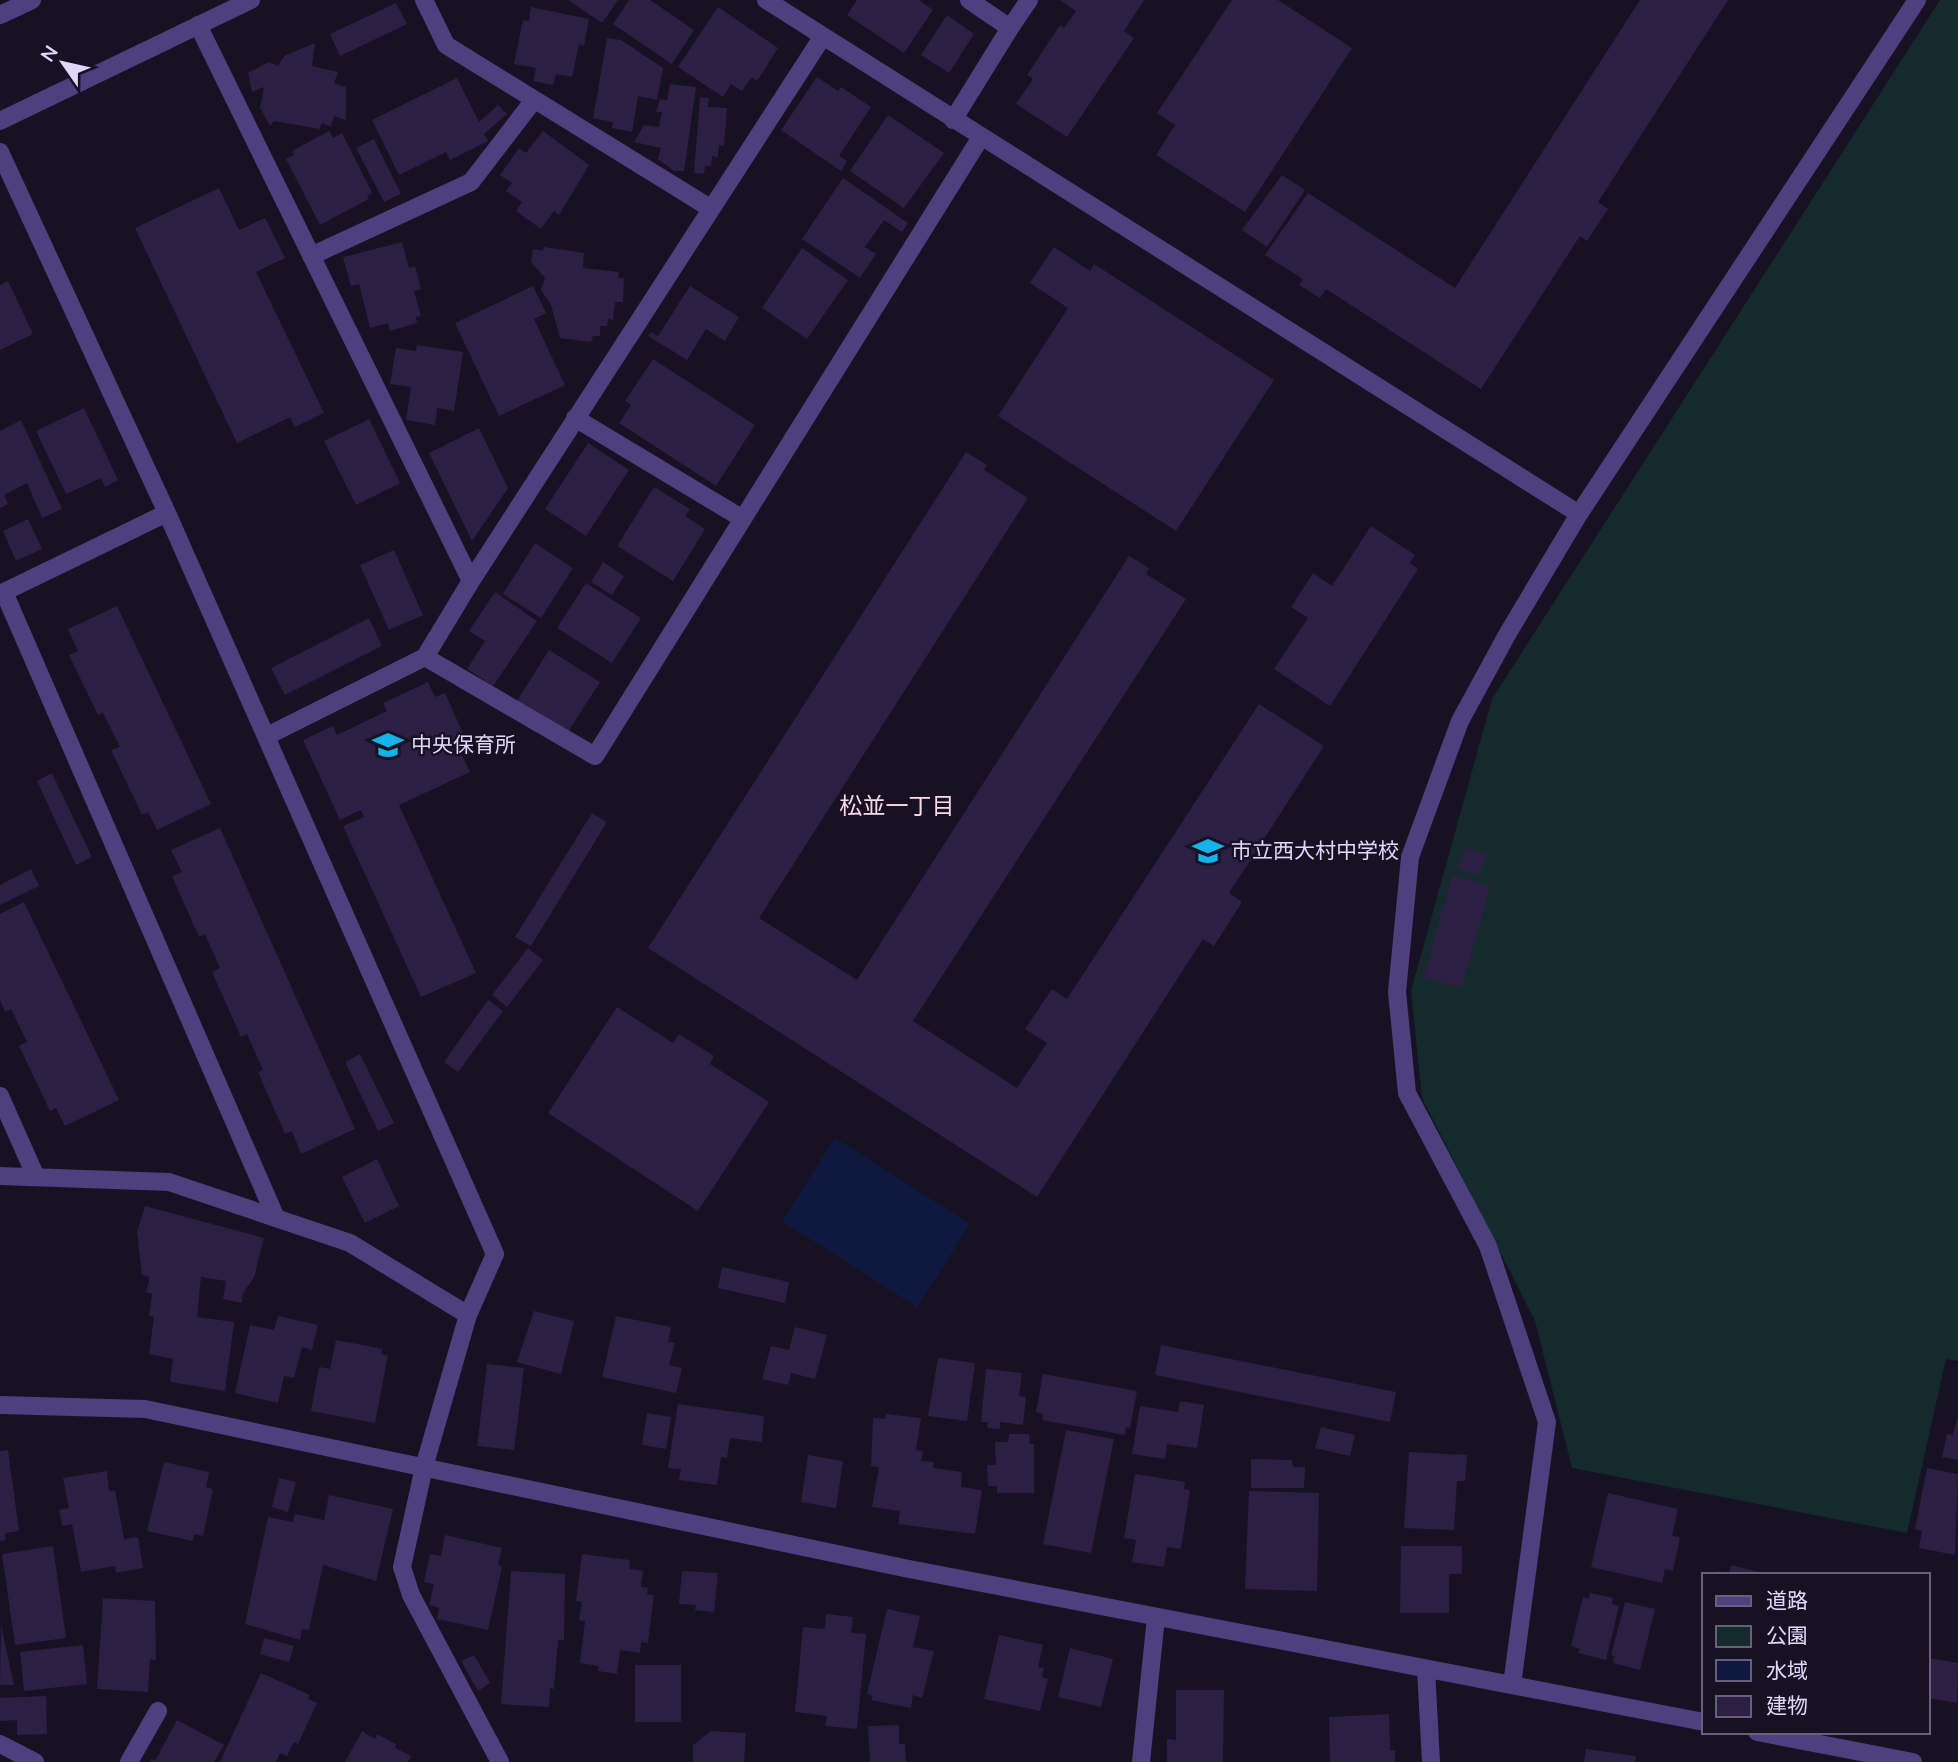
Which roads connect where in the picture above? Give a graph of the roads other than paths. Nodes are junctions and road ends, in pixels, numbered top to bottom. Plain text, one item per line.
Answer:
1 (32, 0) edge
2 (251, 0) edge
3 (424, 0) edge
4 (766, 0) edge
5 (969, 0) edge
6 (1029, 0) edge
7 (1917, 0) edge
8 (789, 6) edge
9 (0, 15) edge
10 (198, 25) junction
11 (1010, 28) junction
12 (823, 36) junction
13 (534, 100) junction
14 (953, 120) junction
15 (0, 121) edge
16 (981, 137) junction
17 (0, 152) edge
18 (710, 208) junction
19 (311, 256) junction
20 (575, 418) junction
21 (167, 513) junction
22 (1579, 514) junction
23 (743, 519) junction
24 (471, 581) junction
25 (2, 593) edge
26 (425, 657) junction
27 (267, 736) junction
28 (0, 1096) edge
29 (0, 1176) edge
30 (36, 1177) junction
31 (276, 1218) junction
32 (468, 1315) junction
33 (0, 1405) edge
34 (424, 1467) junction
35 (1156, 1617) junction
36 (1426, 1669) junction
37 (1512, 1685) junction
38 (158, 1711) dead end
39 (1702, 1722) edge
40 (1765, 1734) edge
41 (0, 1744) edge
42 (1860, 1757) edge
43 (34, 1762) edge
44 (130, 1762) edge
45 (500, 1762) edge
46 (1141, 1762) edge
47 (1430, 1762) edge
48 (1913, 1762) edge

1 - 9 street
2 - 10 street
3 - 13 street
4 - 8 street
5 - 11 street
6 - 11 street
7 - 22 street
8 - 12 street
10 - 15 street
10 - 19 street
11 - 14 street
12 - 14 street
12 - 18 street
13 - 18 street
13 - 19 street
14 - 16 street
16 - 22 street
16 - 23 street
17 - 21 street
18 - 20 street
19 - 24 street
20 - 23 street
20 - 24 street
21 - 25 street
21 - 27 street
22 - 37 street
23 - 26 street
24 - 26 street
25 - 31 street
26 - 27 street
27 - 32 street
28 - 30 street
29 - 30 street
30 - 31 street
31 - 32 street
32 - 34 street
33 - 34 street
34 - 35 street
34 - 45 street
35 - 36 street
35 - 46 street
36 - 37 street
36 - 47 street
37 - 39 street
38 - 44 street
40 - 42 street
41 - 43 street
42 - 48 street

